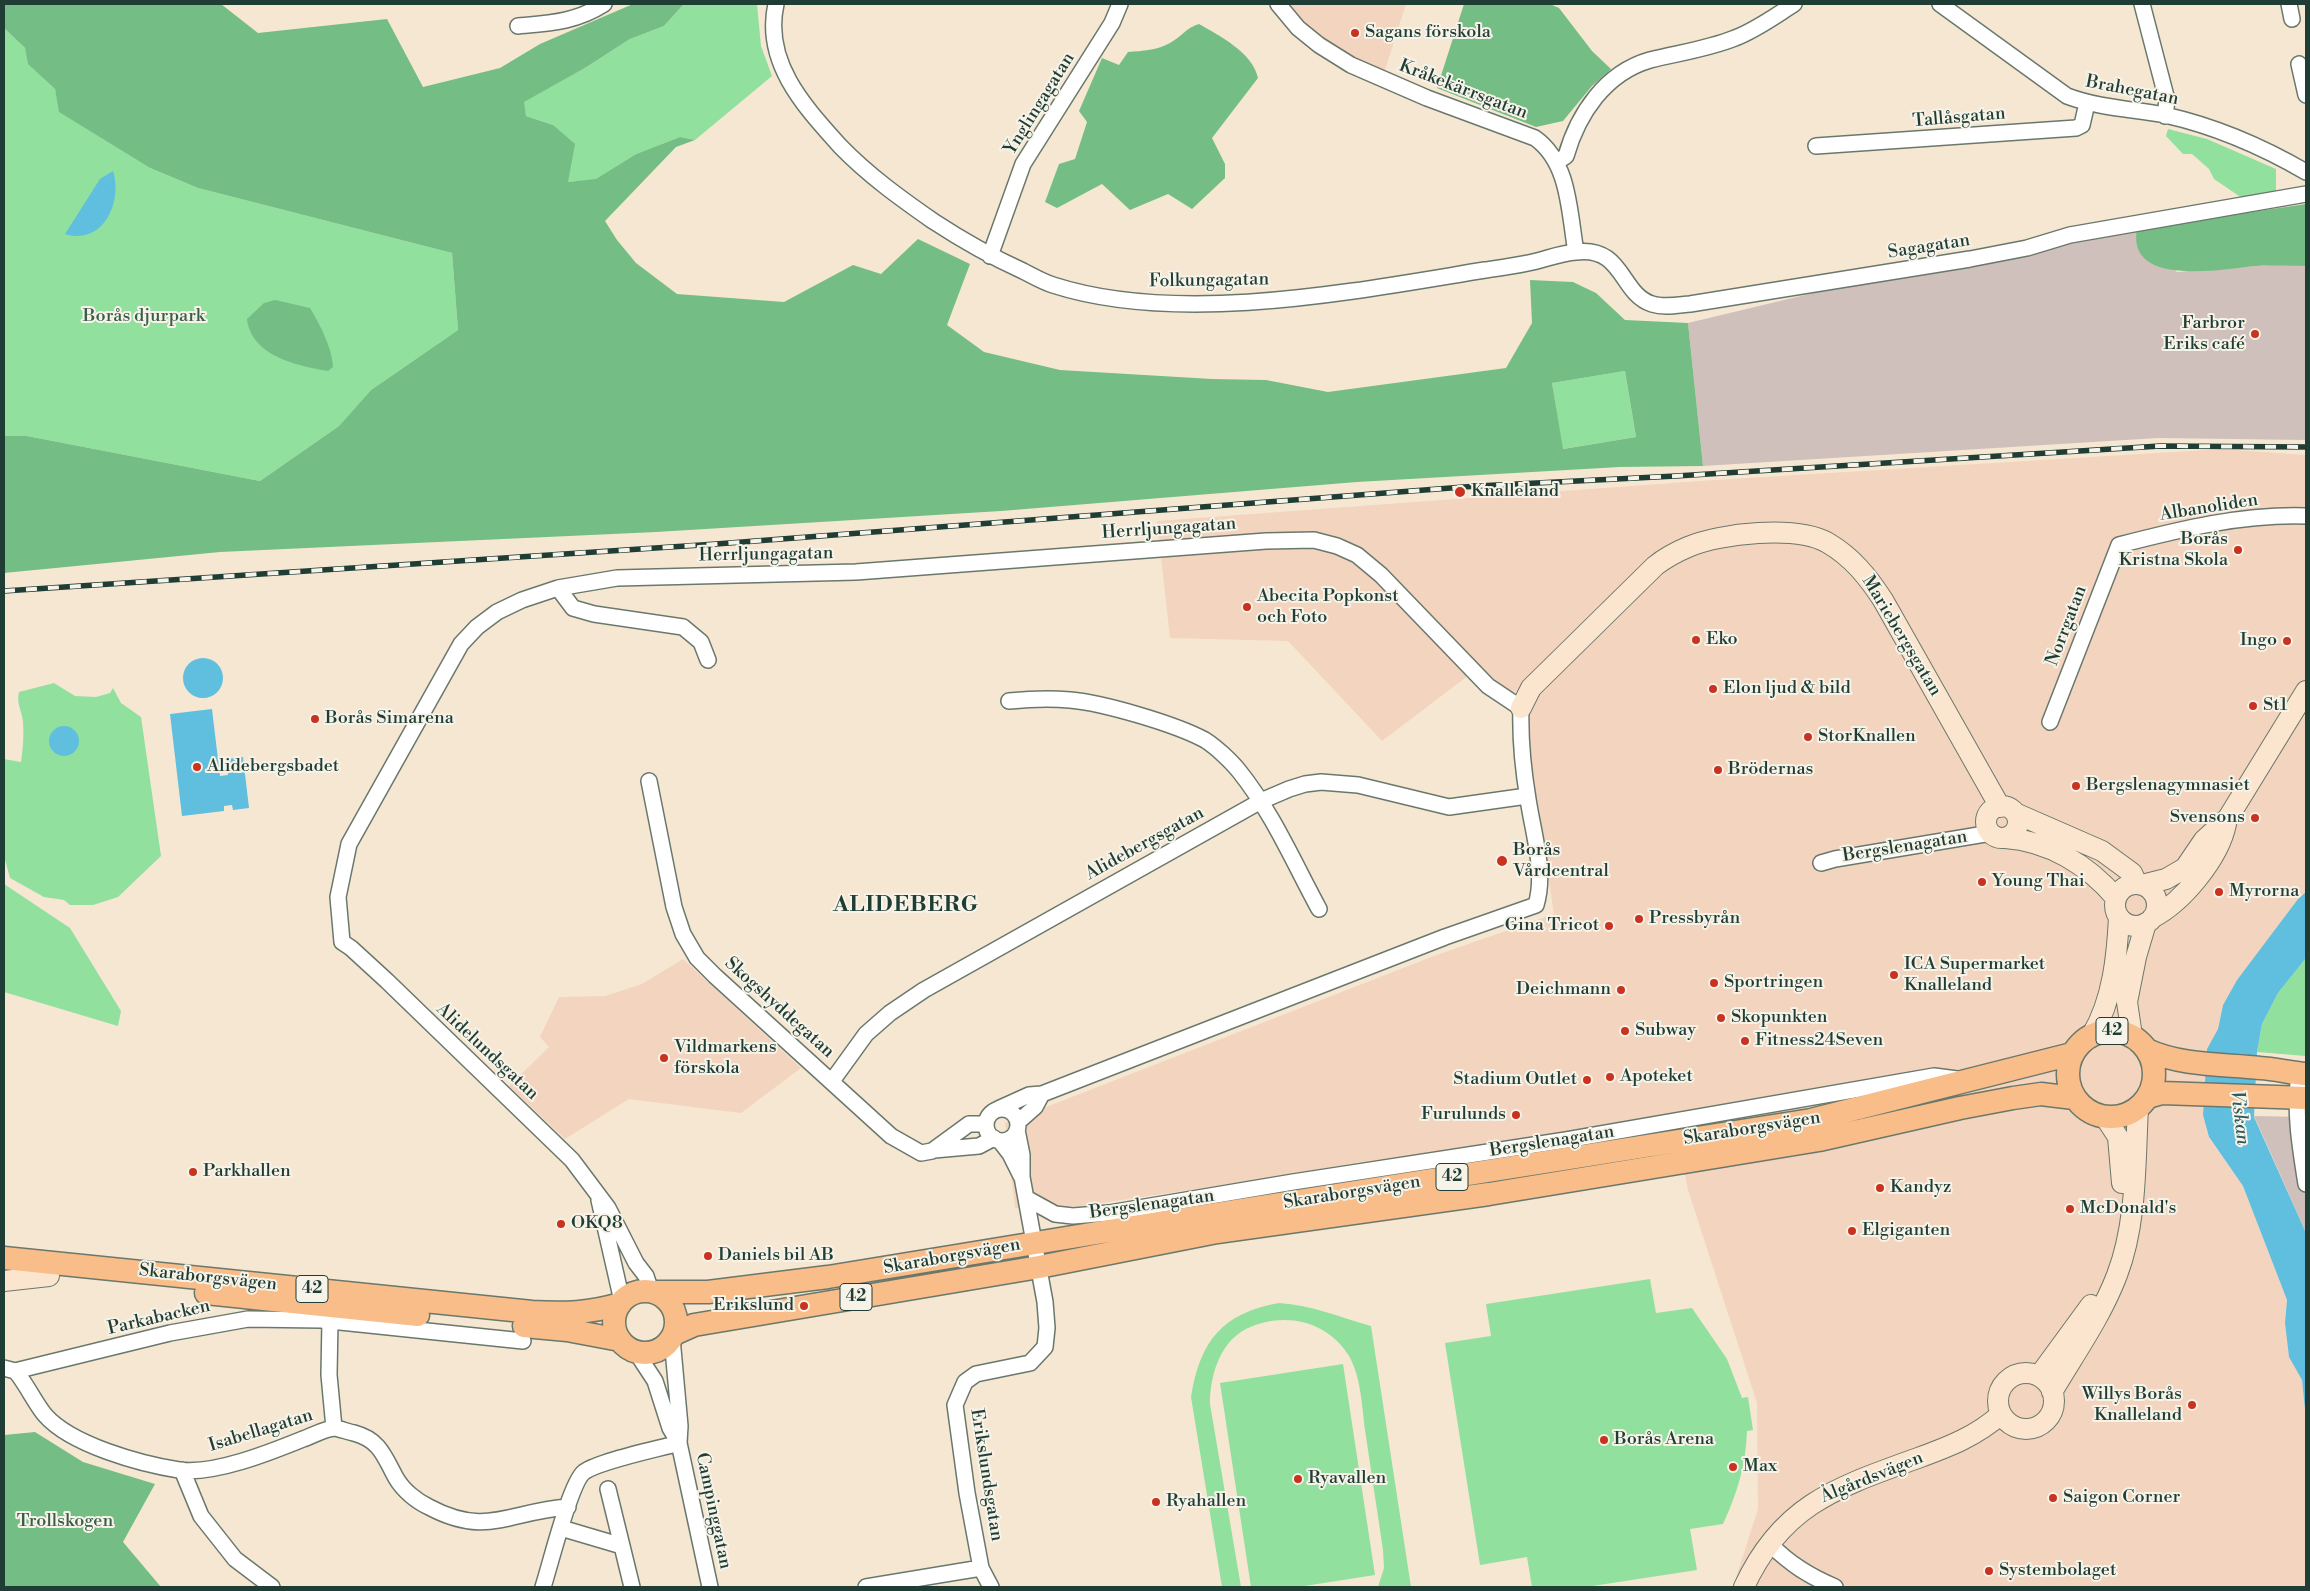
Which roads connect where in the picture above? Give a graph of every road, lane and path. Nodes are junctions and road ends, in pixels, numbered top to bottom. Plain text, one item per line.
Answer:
1 (604, 4) edge
2 (776, 4) edge
3 (1120, 4) edge
4 (1278, 4) edge
5 (1794, 4) edge
6 (1942, 4) edge
7 (2142, 4) edge
8 (518, 26) dead end
9 (2299, 64) dead end
10 (2304, 79) edge
11 (2306, 95) edge
12 (2087, 103) junction
13 (2165, 116) junction
14 (1816, 146) dead end
15 (1557, 162) junction
16 (2306, 172) edge
17 (2306, 194) edge
18 (1576, 252) junction
19 (990, 256) junction
20 (2306, 516) edge
21 (2119, 544) joint
22 (558, 588) junction
23 (708, 660) dead end
24 (2306, 691) edge
25 (1009, 701) dead end
26 (1521, 708) junction
27 (2050, 722) dead end
28 (649, 782) dead end
29 (1527, 796) junction
30 (1261, 801) junction
31 (2007, 810) junction
32 (2228, 818) junction
33 (1998, 836) junction
34 (1821, 863) dead end
35 (2140, 884) junction
36 (2117, 907) junction
37 (1319, 909) dead end
38 (2149, 920) junction
39 (342, 942) joint
40 (2092, 1035) junction
41 (2139, 1043) junction
42 (2072, 1054) junction
43 (2302, 1074) edge
44 (1963, 1080) junction
45 (832, 1081) junction
46 (1042, 1094) junction
47 (2074, 1098) junction
48 (2301, 1098) edge
49 (2143, 1102) junction
50 (998, 1109) junction
51 (2104, 1117) junction
52 (986, 1124) junction
53 (1018, 1126) junction
54 (997, 1140) junction
55 (932, 1151) junction
56 (1022, 1177) junction
57 (2306, 1184) edge
58 (598, 1196) junction
59 (1026, 1198) junction
60 (1035, 1243) junction
61 (4, 1258) edge
62 (1039, 1267) junction
63 (4, 1271) edge
64 (49, 1276) junction
65 (4, 1281) edge
66 (653, 1291) junction
67 (621, 1302) junction
68 (330, 1320) junction
69 (673, 1336) junction
70 (523, 1341) dead end
71 (628, 1346) junction
72 (9, 1370) edge
73 (2039, 1376) junction
74 (2052, 1392) junction
75 (2001, 1414) junction
76 (334, 1428) junction
77 (679, 1443) junction
78 (182, 1470) junction
79 (608, 1489) dead end
80 (568, 1507) junction
81 (561, 1528) junction
82 (1770, 1544) junction
83 (622, 1546) junction
84 (981, 1568) junction
85 (272, 1587) edge
86 (544, 1587) edge
87 (632, 1587) edge
88 (710, 1587) edge
89 (866, 1587) edge
90 (991, 1587) edge
91 (1744, 1587) edge
92 (1835, 1587) edge

1 - 8 street
2 - 19 street, Folkungagatan
3 - 19 street, Ynglingagatan
4 - 15 street, Kråkekärrsgatan
5 - 15 street
6 - 12 street, Brahegatan
7 - 13 street
9 - 10 street
10 - 11 street
12 - 13 street, Brahegatan
12 - 14 street, Tallåsgatan
13 - 16 street, Brahegatan
15 - 18 street, Kråkekärrsgatan
17 - 18 street, Sagagatan
18 - 19 street, Folkungagatan
20 - 21 street, Albanoliden
21 - 27 street, Norrgatan
22 - 23 street
22 - 26 street, Herrljungagatan
22 - 39 street, Herrljungagatan
24 - 32 street
25 - 30 street
26 - 29 street
26 - 31 street, Mariebergsgatan
28 - 45 street, Skogshyddegatan
29 - 30 street, Alidebergsgatan
29 - 46 street
30 - 37 street
30 - 45 street, Alidebergsgatan
31 - 33 street
31 - 33 street
31 - 35 street
32 - 35 street
32 - 38 street
33 - 34 street, Bergslenagatan
33 - 36 street, Bergslenagatan
35 - 36 street
35 - 38 street
36 - 38 street
36 - 40 street
38 - 41 street
39 - 58 street, Alidelundsgatan
40 - 41 main road, 42
40 - 42 main road, 42
41 - 43 main road, 42
41 - 49 main road, 42
42 - 44 main road, Skaraborgsvägen / 42
42 - 47 main road, 42
43 - 48 street
44 - 59 street, Bergslenagatan
44 - 60 main road, Skaraborgsvägen / 42
45 - 55 street, Skogshyddegatan
46 - 50 street
46 - 53 street
47 - 51 main road
47 - 62 main road, Skaraborgsvägen / 42
48 - 49 main road
48 - 57 street
49 - 51 main road
49 - 74 street
50 - 52 street
50 - 53 street
51 - 73 street
52 - 54 street
52 - 55 street
53 - 54 street
53 - 56 street
54 - 55 street, Skogshyddegatan
54 - 56 street
56 - 59 street
58 - 66 street, Alidelundsgatan
58 - 67 street, Alidelundsgatan
59 - 60 street
60 - 62 street
60 - 66 main road, Skaraborgsvägen / 42
61 - 67 main road, Skaraborgsvägen / 42
62 - 69 main road, Skaraborgsvägen / 42
62 - 84 street, Erikslundsgatan
63 - 64 main road, Skaraborgsvägen / 42
64 - 65 street
64 - 71 main road, Skaraborgsvägen / 42
66 - 67 main road, 42
66 - 69 main road
67 - 71 main road
68 - 70 street, Parkabacken
68 - 72 street, Parkabacken
68 - 76 street
69 - 71 main road, 42
69 - 77 street, Campinggatan
71 - 77 street, Campinggatan
72 - 78 street, Isabellagatan
73 - 74 street
73 - 75 street
74 - 75 street
75 - 82 street, Ålgårdsvägen
76 - 78 street, Isabellagatan
76 - 80 street, Isabellagatan
77 - 80 street
77 - 88 street, Campinggatan
78 - 85 street
79 - 83 street
80 - 81 street
81 - 83 street
81 - 86 street
82 - 91 street, Ålgårdsvägen
82 - 92 street
83 - 87 street
84 - 89 street
84 - 90 street

